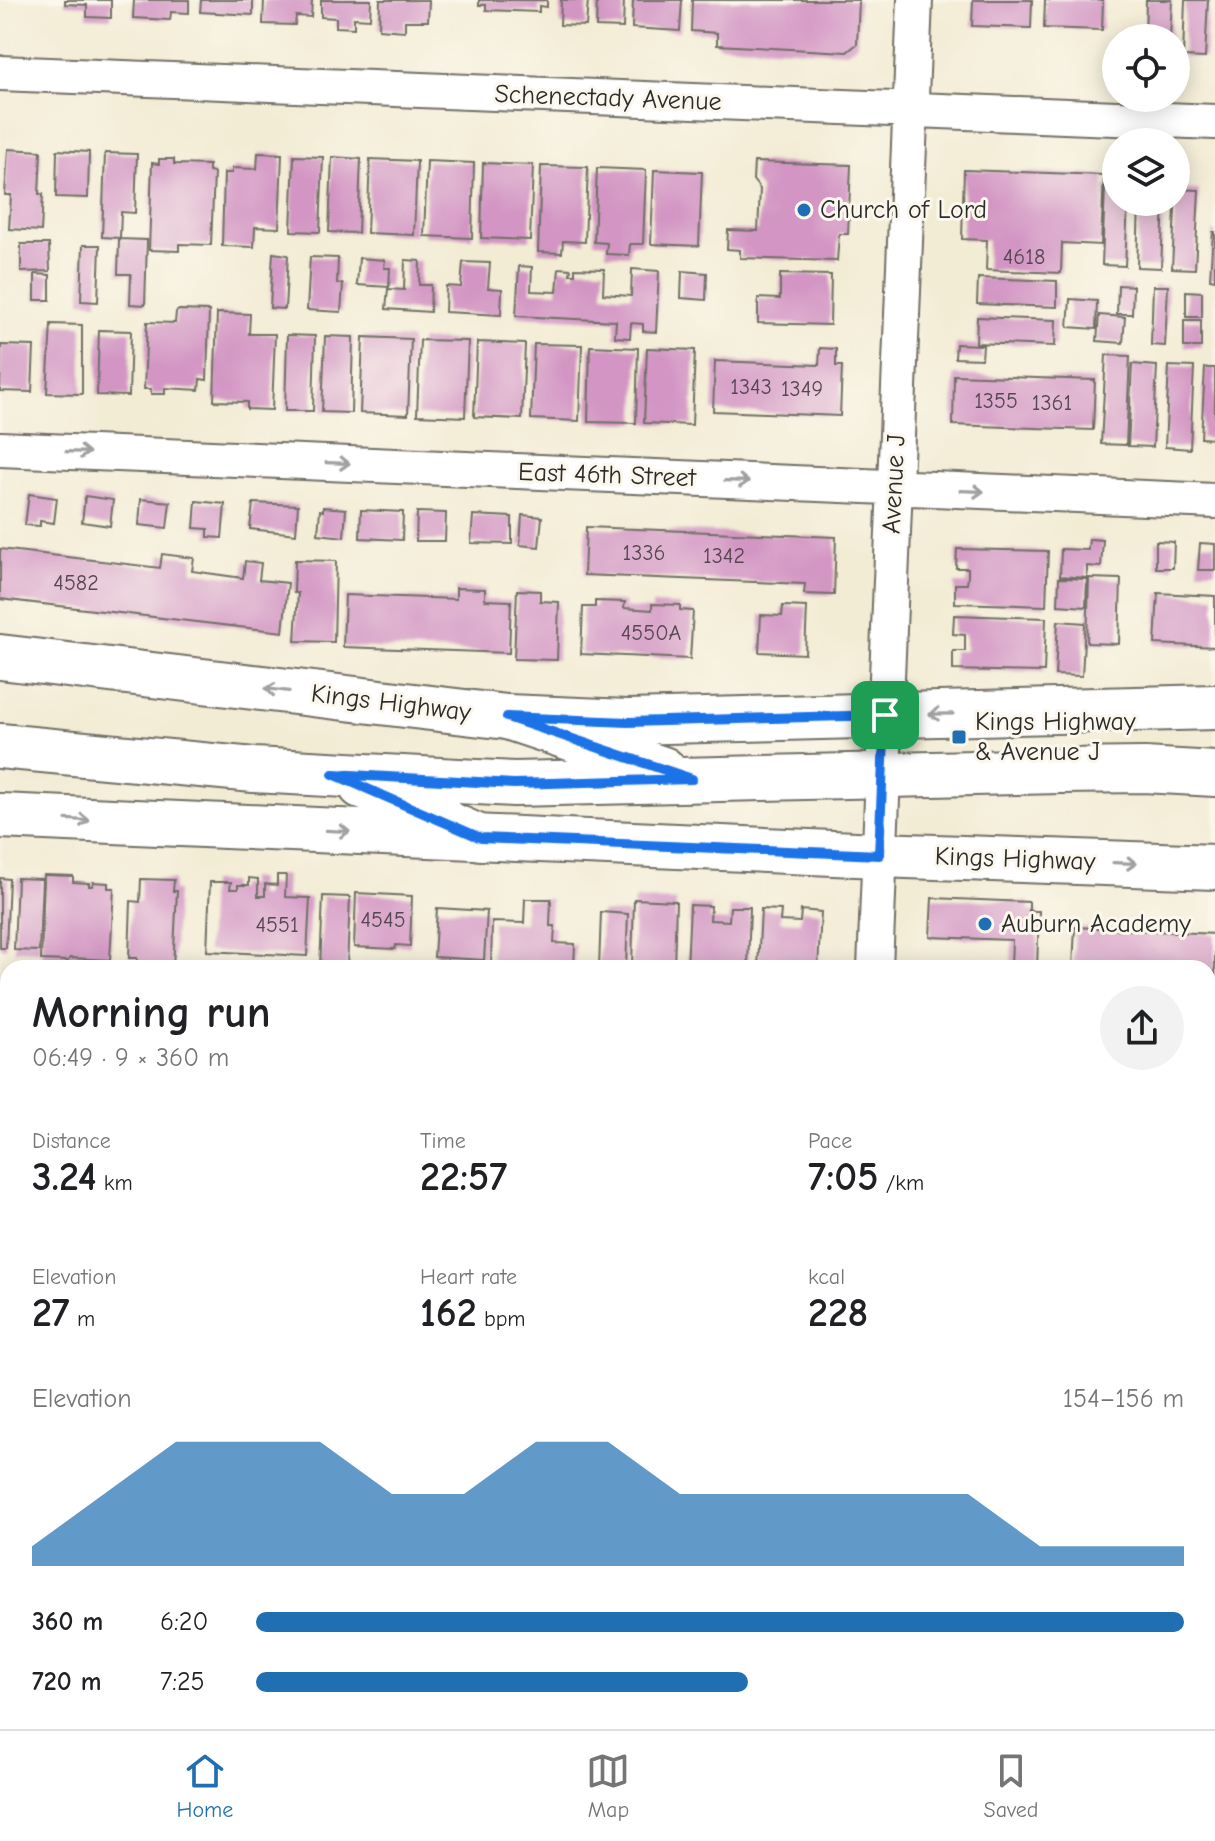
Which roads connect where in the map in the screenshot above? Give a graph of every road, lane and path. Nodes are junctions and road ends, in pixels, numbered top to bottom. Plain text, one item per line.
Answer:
1 (915, 0) edge
2 (0, 73) edge
3 (911, 110) junction
4 (1215, 122) edge
5 (0, 449) edge
6 (894, 487) junction
7 (1215, 501) edge
8 (0, 657) edge
9 (1215, 707) edge
10 (885, 715) junction
11 (507, 717) junction
12 (0, 746) edge
13 (333, 774) junction
14 (1215, 774) edge
15 (883, 776) junction
16 (692, 779) junction
17 (0, 816) edge
18 (481, 838) junction
19 (879, 855) junction
20 (1215, 867) edge
21 (875, 960) edge

1 - 3 street, Avenue J
2 - 3 street, Schenectady Avenue
3 - 4 street, Schenectady Avenue
3 - 6 street, Avenue J
5 -> 6 street, East 46th Street
6 -> 7 street, East 46th Street
6 - 10 street, Avenue J
11 -> 8 street, Kings Highway
9 -> 10 street, Kings Highway
10 - 11 street, Kings Highway
10 - 15 street, Avenue J
11 - 16 street
12 - 13 street
13 - 16 street
13 - 18 street
14 - 15 street
15 - 16 street
15 - 19 street, Avenue J
17 -> 18 street, Kings Highway
18 - 19 street, Kings Highway
19 -> 20 street, Kings Highway
19 - 21 street, Avenue J

